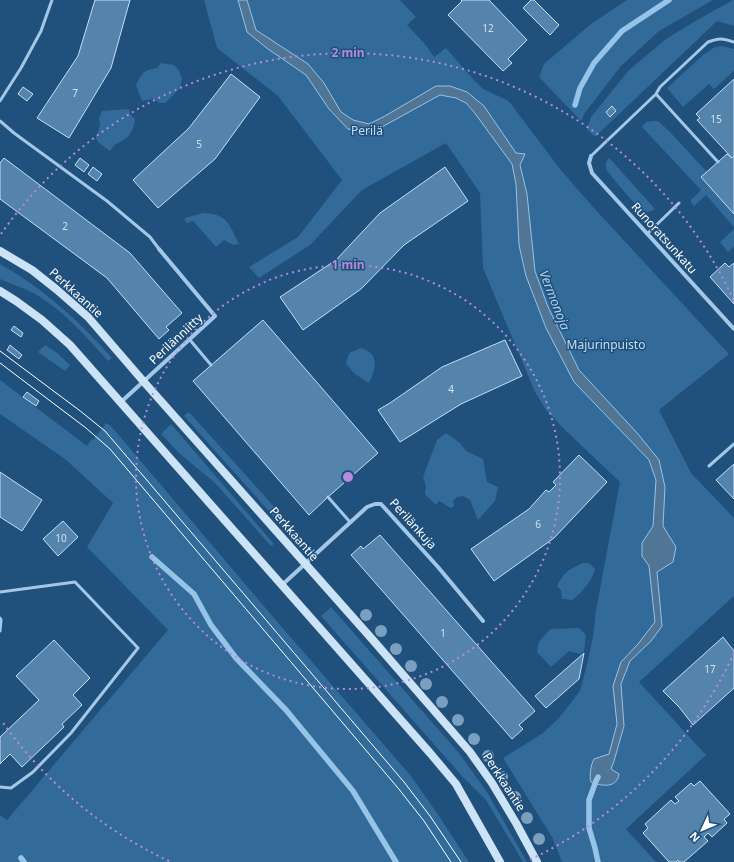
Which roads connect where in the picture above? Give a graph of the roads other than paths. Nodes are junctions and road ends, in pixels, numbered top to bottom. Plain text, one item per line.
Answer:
1 (52, 0) edge
2 (734, 42) edge
3 (656, 94) junction
4 (0, 101) edge
5 (0, 122) edge
6 (591, 156) joint
7 (718, 162) dead end
8 (679, 203) dead end
9 (647, 234) junction
10 (159, 249) joint
11 (0, 251) edge
12 (0, 291) edge
13 (734, 329) edge
14 (190, 340) junction
15 (211, 365) dead end
16 (144, 382) junction
17 (120, 402) junction
18 (734, 444) edge
19 (709, 466) dead end
20 (328, 497) dead end
21 (350, 522) junction
22 (305, 563) junction
23 (282, 585) junction
24 (0, 592) edge
25 (0, 618) edge
26 (483, 621) dead end
27 (0, 631) edge
28 (0, 787) edge
29 (500, 862) edge
30 (537, 862) edge

1 - 4 lane
2 - 3 lane
3 - 6 lane
3 - 7 lane
5 - 10 lane
6 - 9 street, Runoratsunkatu
8 - 9 lane
9 - 13 street, Runoratsunkatu
10 - 14 street, Perilänniitty
11 - 16 main road, Perkkaantie
12 - 17 main road
14 - 15 lane
14 - 16 street, Perilänniitty
16 - 17 street, Perilänniitty
16 - 22 main road, Perkkaantie
17 - 23 main road
18 - 19 lane
20 - 21 lane
21 - 22 street, Perilänkuja
21 - 26 street, Perilänkuja
22 - 23 street, Perilänkuja
22 - 30 main road, Perkkaantie
23 - 29 main road
24 - 28 lane
25 - 27 lane

